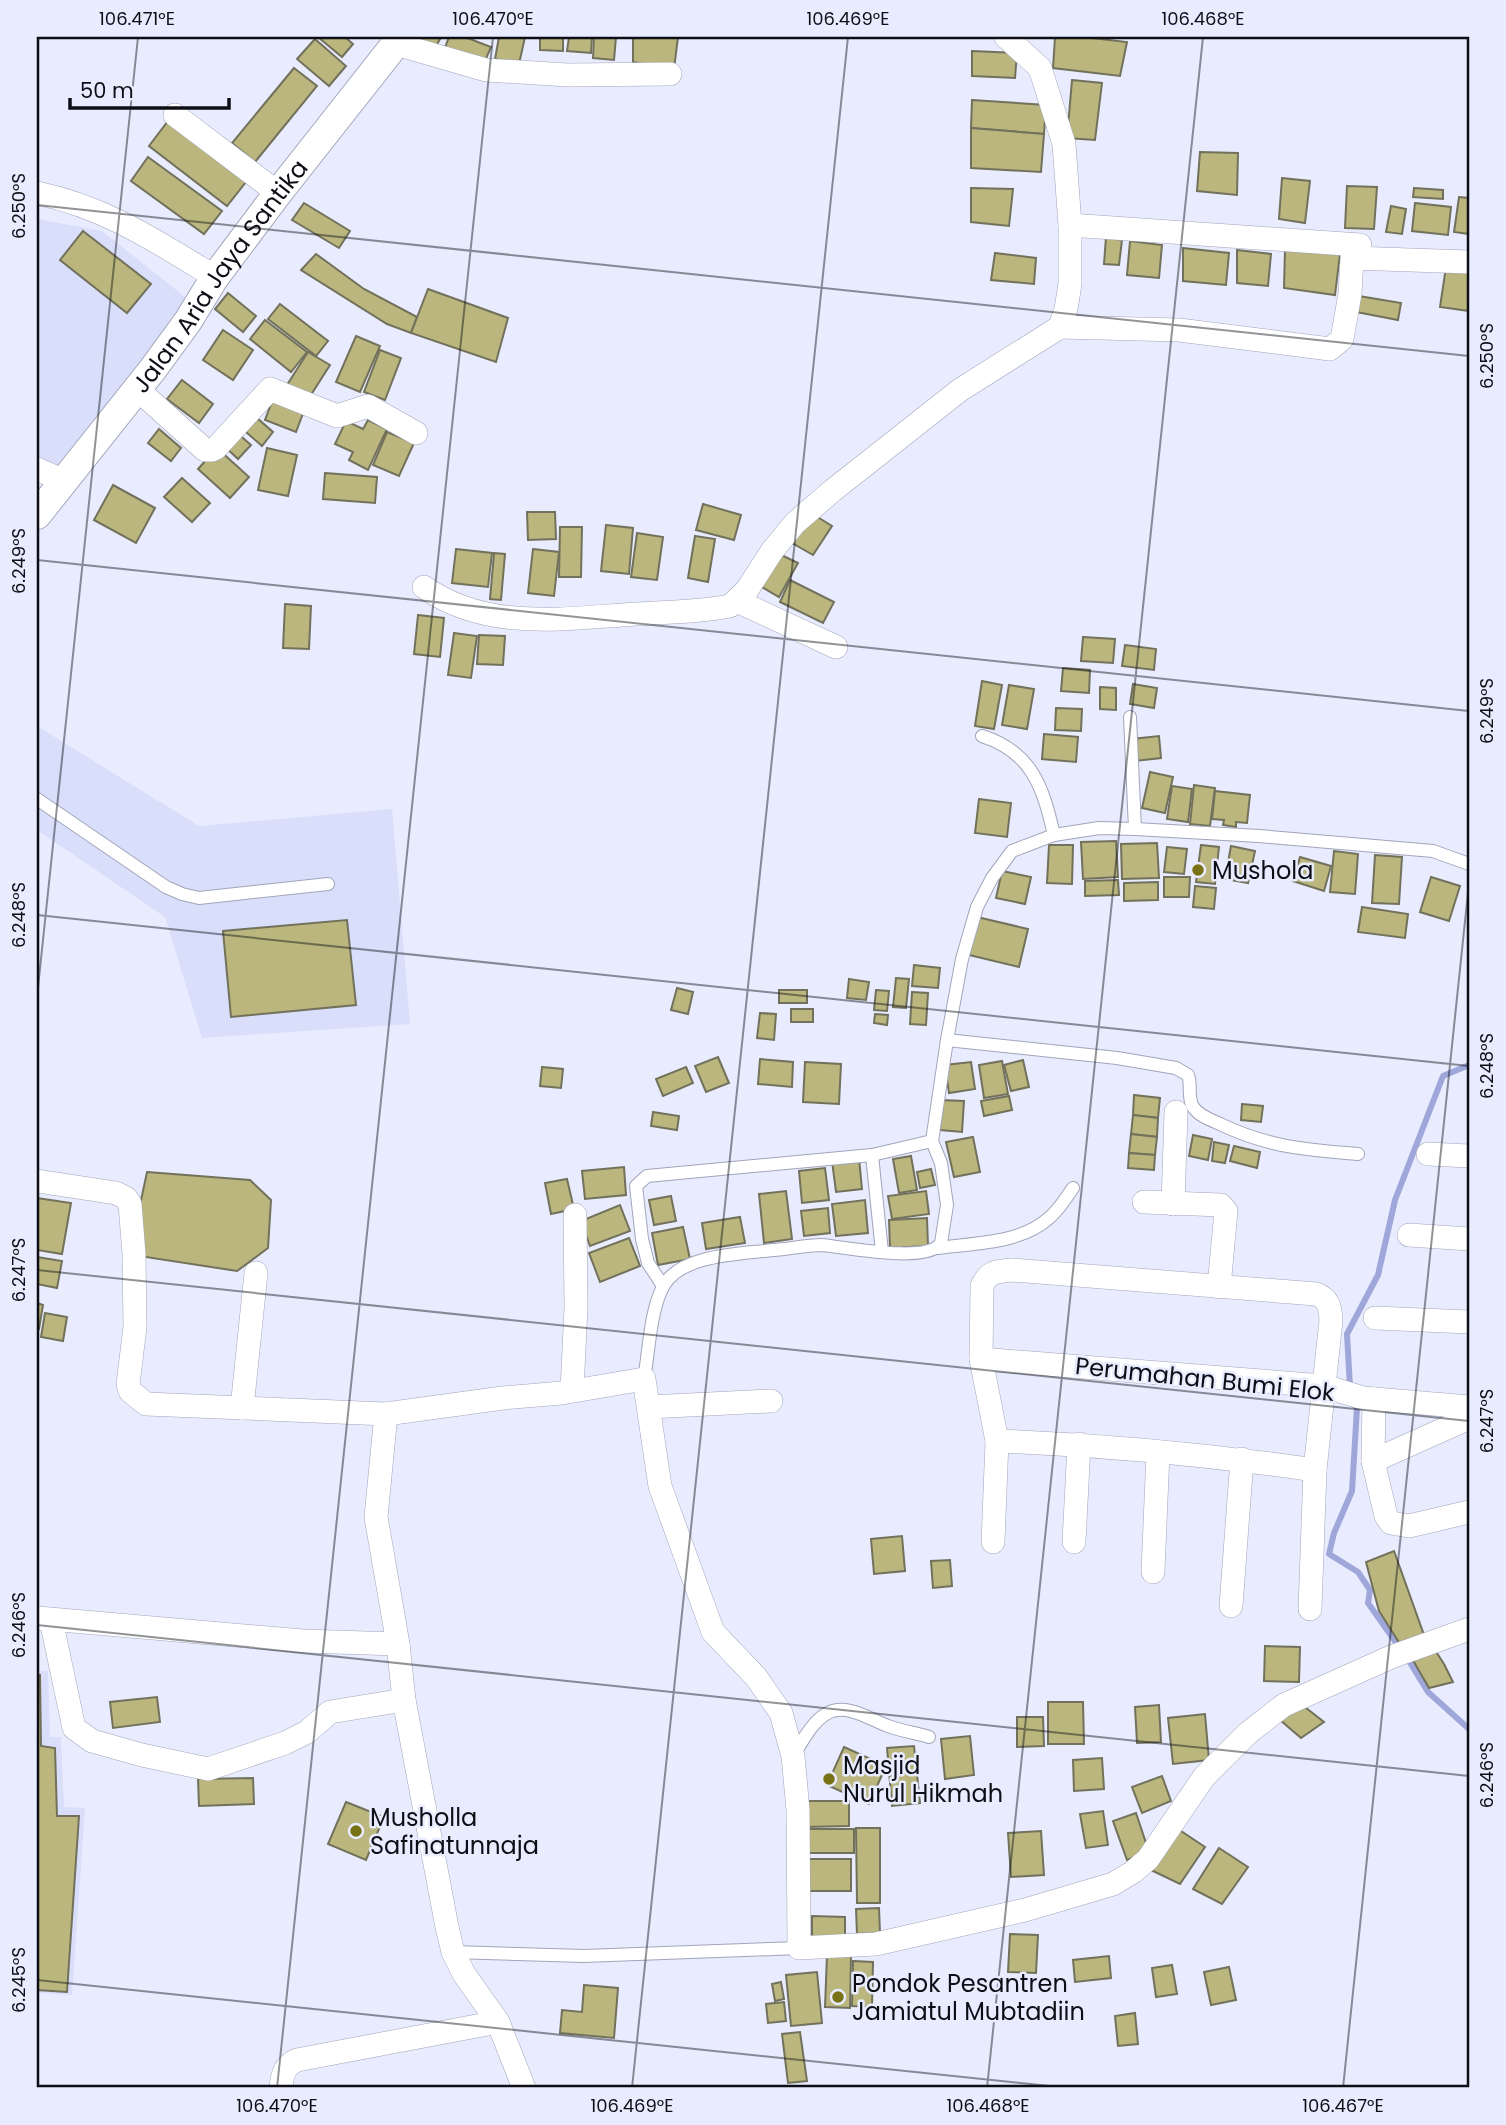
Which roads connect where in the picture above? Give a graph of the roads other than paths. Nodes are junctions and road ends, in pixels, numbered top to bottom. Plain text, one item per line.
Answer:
1 (1006, 37) edge
2 (398, 40) edge
3 (670, 74) dead end
4 (175, 115) dead end
5 (37, 192) edge
6 (278, 193) junction
7 (1070, 225) junction
8 (1360, 245) dead end
9 (1469, 262) edge
10 (215, 277) junction
11 (1060, 327) junction
12 (136, 388) junction
13 (416, 433) dead end
14 (37, 469) edge
15 (64, 481) junction
16 (37, 515) edge
17 (424, 587) dead end
18 (737, 601) junction
19 (836, 646) dead end
20 (1130, 717) dead end
21 (982, 736) dead end
22 (37, 799) edge
23 (1135, 829) junction
24 (1054, 835) junction
25 (1469, 864) edge
26 (328, 884) dead end
27 (947, 1040) junction
28 (1176, 1112) dead end
29 (932, 1141) junction
30 (1358, 1154) dead end
31 (1428, 1154) dead end
32 (872, 1155) junction
33 (1469, 1156) edge
34 (37, 1181) edge
35 (1073, 1188) dead end
36 (1144, 1202) dead end
37 (1173, 1204) junction
38 (575, 1214) dead end
39 (1409, 1236) dead end
40 (1469, 1239) edge
41 (938, 1248) junction
42 (882, 1252) junction
43 (256, 1273) dead end
44 (663, 1286) junction
45 (1219, 1287) junction
46 (1375, 1318) dead end
47 (1469, 1322) edge
48 (981, 1359) junction
49 (644, 1379) junction
50 (1332, 1389) junction
51 (572, 1391) junction
52 (1369, 1398) junction
53 (771, 1401) dead end
54 (649, 1407) junction
55 (1469, 1407) edge
56 (242, 1408) junction
57 (386, 1414) junction
58 (1469, 1418) edge
59 (997, 1441) junction
60 (1079, 1444) junction
61 (1158, 1452) junction
62 (1242, 1459) junction
63 (1373, 1461) junction
64 (1315, 1470) junction
65 (1469, 1512) edge
66 (993, 1542) dead end
67 (1074, 1542) dead end
68 (1153, 1572) dead end
69 (1231, 1606) dead end
70 (1310, 1609) dead end
71 (44, 1619) edge
72 (1469, 1629) edge
73 (398, 1644) junction
74 (404, 1700) junction
75 (929, 1737) dead end
76 (793, 1756) junction
77 (799, 1948) junction
78 (453, 1952) junction
79 (498, 2022) junction
80 (281, 2088) edge
81 (524, 2088) edge

1 - 7 street
2 - 3 street
2 - 6 street, Jalan Aria Jaya Santika
4 - 6 street
5 - 10 street
6 - 10 street, Jalan Aria Jaya Santika
7 - 8 street
7 - 11 street
9 - 11 street
10 - 12 street, Jalan Aria Jaya Santika
11 - 18 street
12 - 13 street
12 - 15 street, Jalan Aria Jaya Santika
14 - 15 street
15 - 16 street, Jalan Aria Jaya Santika
17 - 18 street
18 - 19 street
20 - 23 lane
21 - 24 lane
22 - 26 lane
23 - 24 lane
23 - 25 lane
24 - 27 lane
27 - 29 lane
27 - 30 lane
28 - 37 street
29 - 32 lane
29 - 41 lane
31 - 33 street
32 - 42 lane
32 - 44 lane
34 - 56 street
35 - 41 lane
36 - 37 street
37 - 45 street
38 - 51 street
39 - 40 street
41 - 42 lane
42 - 44 lane
43 - 56 street
44 - 49 lane
45 - 48 street
45 - 50 street
46 - 47 street
48 - 50 street, Perumahan Bumi Elok
48 - 59 street
49 - 51 street
49 - 54 street
50 - 52 street, Perumahan Bumi Elok
50 - 64 street
51 - 57 street
52 - 55 street, Perumahan Bumi Elok
52 - 63 street
53 - 54 street
54 - 76 street
56 - 57 street
57 - 73 street
58 - 63 street
59 - 60 street
59 - 66 street
60 - 61 street
60 - 67 street
61 - 62 street
61 - 68 street
62 - 64 street
62 - 69 street
63 - 65 street
64 - 70 street
71 - 73 street
71 - 74 street
72 - 77 street
73 - 74 street
74 - 78 street
75 - 76 lane
76 - 77 street
77 - 78 lane
78 - 79 street
79 - 80 street
79 - 81 street

